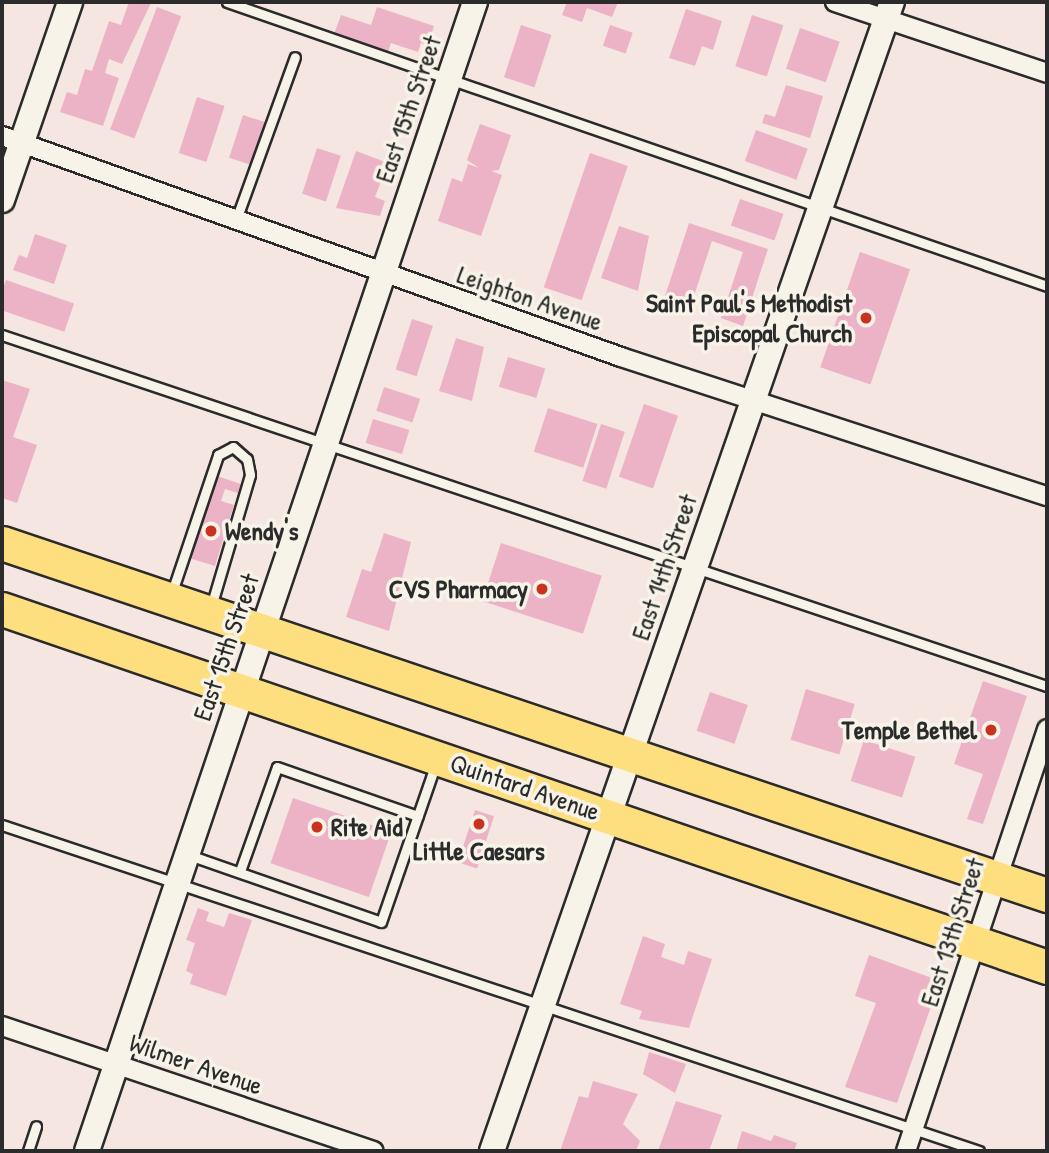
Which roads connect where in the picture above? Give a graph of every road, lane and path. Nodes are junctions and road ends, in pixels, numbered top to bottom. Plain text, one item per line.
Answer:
1 (70, 2) edge
2 (227, 2) edge
3 (475, 2) edge
4 (835, 2) edge
5 (889, 10) edge
6 (295, 57) dead end
7 (1047, 73) edge
8 (449, 79) junction
9 (11, 139) edge
10 (2, 200) edge
11 (821, 206) junction
12 (237, 217) junction
13 (383, 275) junction
14 (1047, 286) edge
15 (2, 335) edge
16 (754, 400) junction
17 (326, 446) junction
18 (1047, 496) edge
19 (2, 542) edge
20 (694, 570) junction
21 (170, 599) junction
22 (2, 609) edge
23 (209, 612) junction
24 (263, 630) junction
25 (1047, 686) edge
26 (243, 691) junction
27 (1047, 729) edge
28 (631, 752) junction
29 (438, 757) junction
30 (418, 816) junction
31 (609, 816) junction
32 (2, 825) edge
33 (188, 854) junction
34 (240, 871) junction
35 (997, 878) junction
36 (178, 884) junction
37 (1047, 895) edge
38 (976, 942) junction
39 (1047, 967) edge
40 (544, 1003) junction
41 (2, 1026) edge
42 (116, 1065) junction
43 (36, 1126) dead end
44 (914, 1129) junction
45 (28, 1151) edge
46 (87, 1151) edge
47 (374, 1151) edge
48 (492, 1151) edge
49 (906, 1151) edge
50 (979, 1151) edge

1 - 9 street
2 - 8 lane
3 - 8 street, East 15th Street
4 - 5 street
5 - 7 street
5 - 11 street, East 14th Street
6 - 12 lane
8 - 11 lane
8 - 13 street, East 15th Street
9 - 10 street
9 - 12 street, Leighton Avenue
11 - 14 lane
11 - 16 street, East 14th Street
12 - 13 street, Leighton Avenue
13 - 16 street, Leighton Avenue
13 - 17 street, East 15th Street
15 - 17 lane
16 - 18 street, Leighton Avenue
16 - 20 street, East 14th Street
17 - 20 lane
17 - 24 street, East 15th Street
19 - 21 highway
20 - 25 lane
20 - 28 street, East 14th Street
21 - 23 highway
21 - 23 lane
22 - 26 highway, Quintard Avenue
23 - 24 highway
24 - 26 street, East 15th Street
24 - 28 highway
26 - 29 highway, Quintard Avenue
26 - 33 street, East 15th Street
27 - 35 street, East 13th Street
28 - 31 street, East 14th Street
28 - 35 highway
29 - 30 lane
29 - 31 highway, Quintard Avenue
30 - 34 lane
30 - 34 lane
31 - 38 highway, Quintard Avenue
31 - 40 street, East 14th Street
32 - 36 lane
33 - 34 lane
33 - 36 street, East 15th Street
35 - 37 highway
35 - 38 street, East 13th Street
36 - 40 lane
36 - 42 street, East 15th Street
38 - 39 highway, Quintard Avenue
38 - 44 street, East 13th Street
40 - 44 lane
40 - 48 street, East 14th Street
41 - 42 street, Wilmer Avenue
42 - 46 street, East 15th Street
42 - 47 street, Wilmer Avenue
43 - 45 lane
44 - 49 street, East 13th Street
44 - 50 lane

